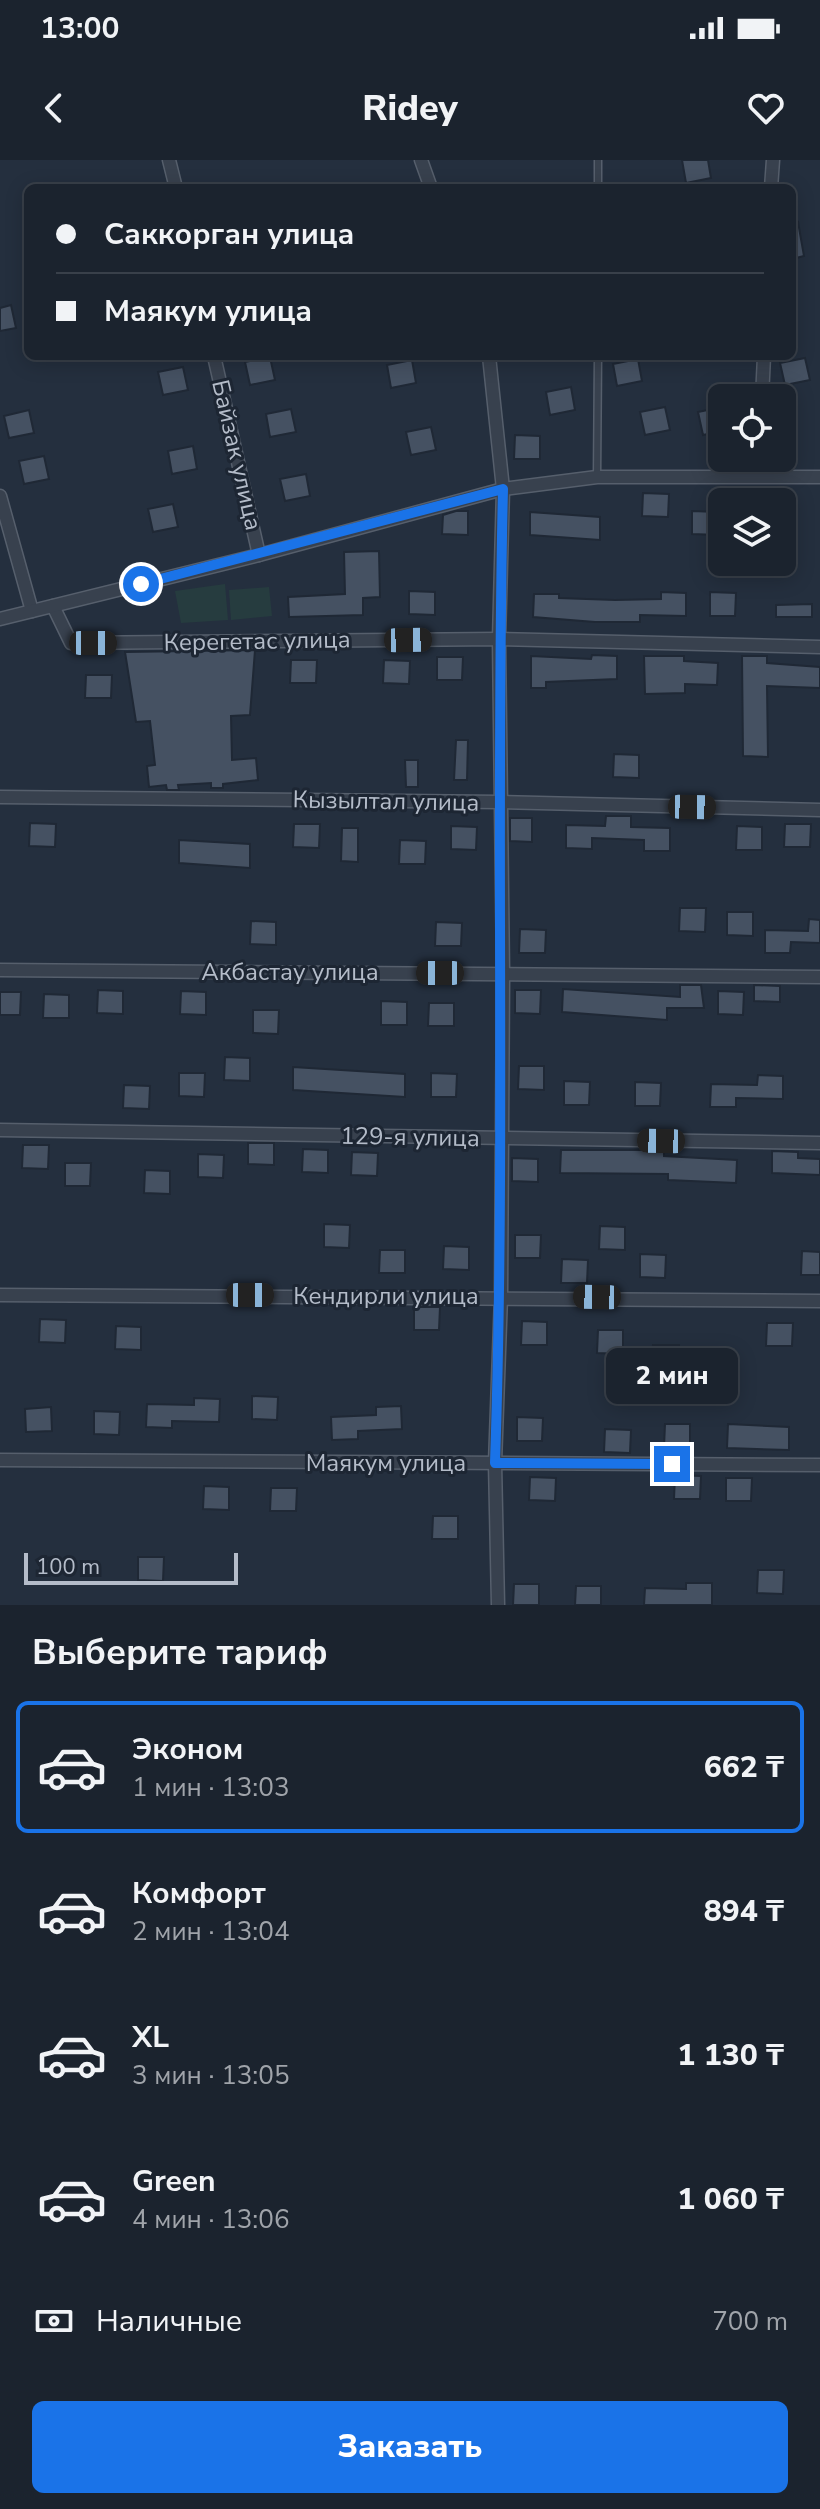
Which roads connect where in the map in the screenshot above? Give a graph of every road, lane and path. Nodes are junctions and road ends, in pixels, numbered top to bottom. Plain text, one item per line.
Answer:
1 (169, 160) edge
2 (421, 160) edge
3 (598, 160) edge
4 (773, 160) edge
5 (175, 184) edge
6 (430, 184) edge
7 (598, 184) edge
8 (771, 184) edge
9 (215, 360) edge
10 (489, 360) edge
11 (598, 360) edge
12 (764, 360) edge
13 (763, 384) edge
14 (758, 472) edge
15 (758, 476) junction
16 (597, 477) junction
17 (820, 477) edge
18 (503, 489) junction
19 (0, 496) edge
20 (259, 555) junction
21 (53, 606) junction
22 (32, 611) junction
23 (0, 619) edge
24 (499, 639) junction
25 (820, 647) edge
26 (0, 797) edge
27 (500, 802) junction
28 (820, 810) edge
29 (0, 970) edge
30 (503, 974) junction
31 (820, 977) edge
32 (0, 1130) edge
33 (502, 1139) junction
34 (820, 1143) edge
35 (0, 1295) edge
36 (501, 1296) junction
37 (820, 1301) edge
38 (0, 1460) edge
39 (495, 1463) junction
40 (820, 1465) edge
41 (498, 1605) edge

1 - 5 street
2 - 6 street
3 - 7 lane
4 - 8 street
9 - 20 street, Байзак улица
10 - 18 street
11 - 16 lane
12 - 13 street
14 - 15 street
15 - 16 street
15 - 17 street
16 - 18 street
18 - 20 street
18 - 24 street
19 - 22 street
20 - 21 street
21 - 22 street
21 - 24 street, Керегетас улица
22 - 23 street
24 - 25 street, Керегетас улица
24 - 27 street
26 - 27 street, Кызылтал улица
27 - 28 street, Кызылтал улица
27 - 30 street
29 - 30 street, Акбастау улица
30 - 31 street, Акбастау улица
30 - 33 street
32 - 33 street, 129-я улица
33 - 34 street, 129-я улица
33 - 36 street
35 - 36 street, Кендирли улица
36 - 37 street, Кендирли улица
36 - 39 street
38 - 39 street, Маякум улица
39 - 40 street, Маякум улица
39 - 41 street

